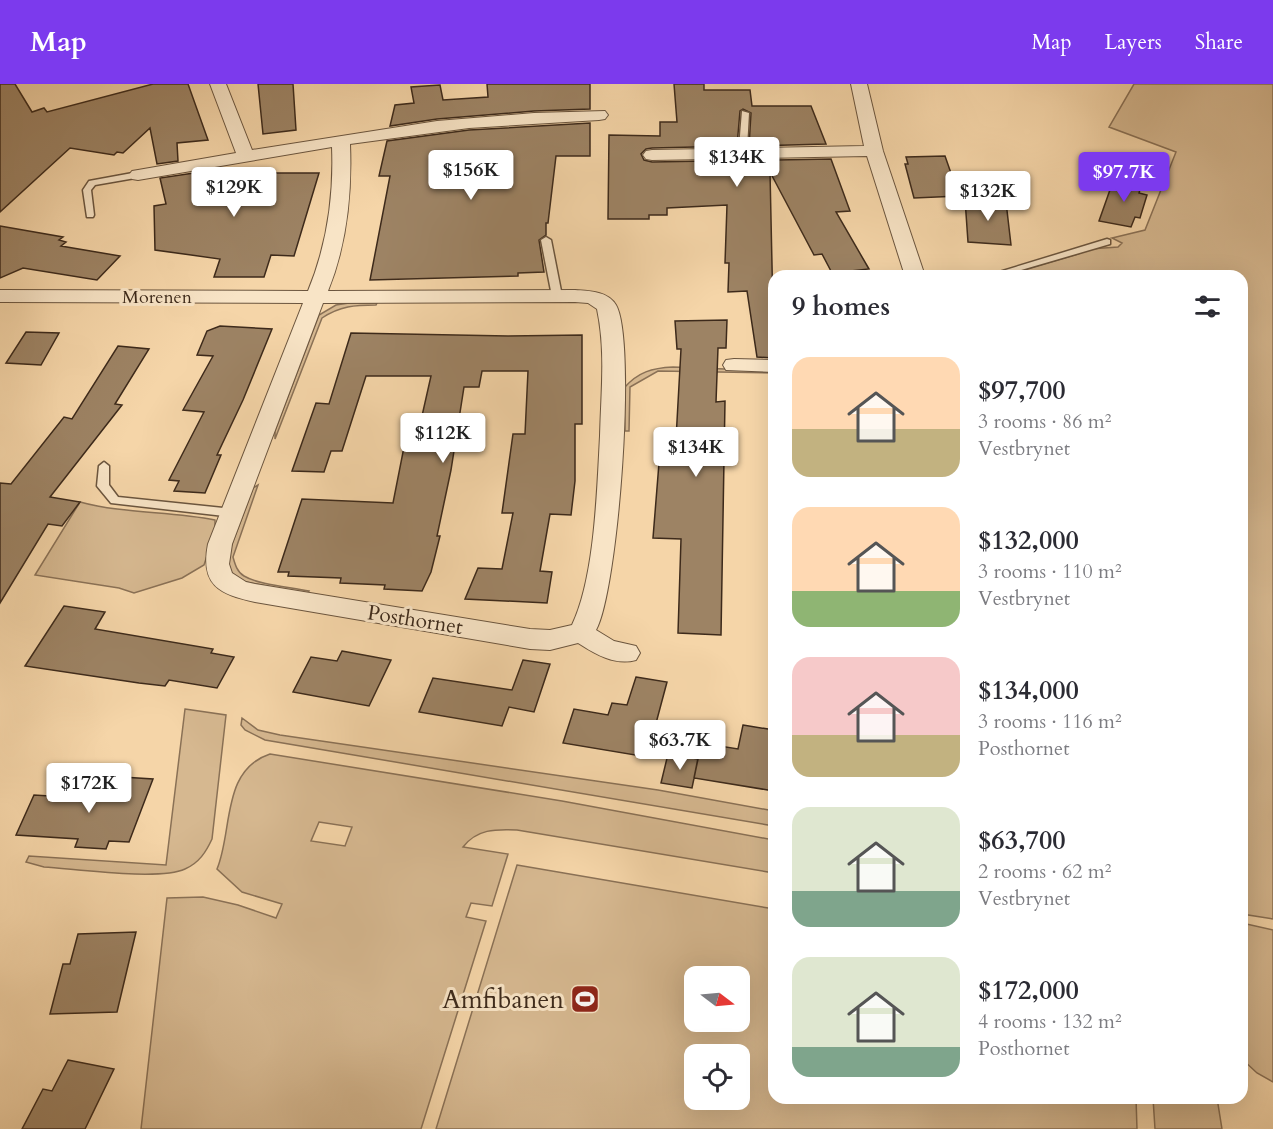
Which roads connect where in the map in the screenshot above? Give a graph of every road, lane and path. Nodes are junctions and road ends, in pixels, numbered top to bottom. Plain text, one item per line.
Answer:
1 (218, 84) edge
2 (859, 84) edge
3 (745, 114) dead end
4 (599, 115) dead end
5 (341, 140) junction
6 (874, 151) junction
7 (652, 154) dead end
8 (745, 154) junction
9 (246, 156) junction
10 (138, 175) joint
11 (90, 215) dead end
12 (546, 240) dead end
13 (1107, 242) dead end
14 (913, 270) edge
15 (1011, 270) edge
16 (0, 296) edge
17 (557, 296) junction
18 (315, 297) junction
19 (734, 365) dead end
20 (768, 366) edge
21 (104, 466) dead end
22 (233, 513) junction
23 (581, 633) junction
24 (627, 653) dead end

1 - 9 street
2 - 6 street
3 - 8 lane
4 - 5 street
5 - 9 street
5 - 18 street
6 - 8 street
6 - 14 street
7 - 8 street
9 - 10 street
10 - 11 lane
12 - 17 lane
13 - 15 lane
16 - 18 street, Morenen
17 - 18 street, Morenen
17 - 23 street, Morenen
18 - 22 street, Posthornet
19 - 20 street
21 - 22 lane
22 - 23 street, Posthornet
23 - 24 street

